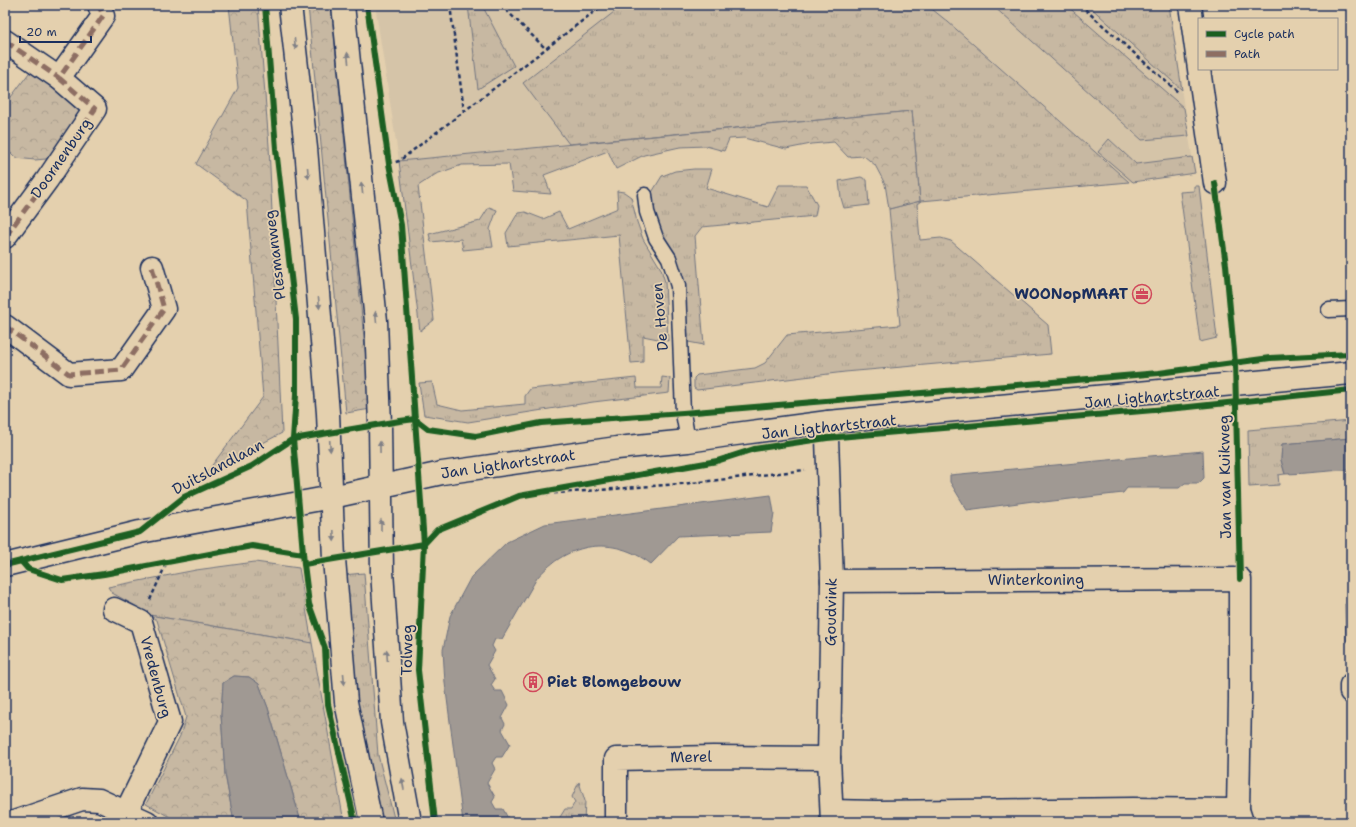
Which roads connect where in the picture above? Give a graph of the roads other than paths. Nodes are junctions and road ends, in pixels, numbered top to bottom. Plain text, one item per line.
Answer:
1 (99, 5) edge
2 (290, 5) edge
3 (343, 5) edge
4 (1190, 5) edge
5 (5, 41) edge
6 (1198, 64) edge
7 (1199, 70) edge
8 (59, 78) junction
9 (1214, 183) dead end
10 (645, 195) dead end
11 (5, 237) edge
12 (152, 267) dead end
13 (1351, 309) edge
14 (1329, 310) dead end
15 (5, 326) edge
16 (1351, 373) edge
17 (828, 422) junction
18 (688, 441) junction
19 (381, 486) junction
20 (332, 496) junction
21 (5, 565) edge
22 (832, 581) junction
23 (114, 609) dead end
24 (1351, 684) edge
25 (1351, 692) edge
26 (829, 758) junction
27 (126, 812) junction
28 (832, 816) edge
29 (1240, 816) edge
30 (14, 822) edge
31 (147, 822) edge
32 (371, 822) edge
33 (410, 822) edge
34 (616, 822) edge

1 - 8 main road
2 -> 20 main road
19 -> 3 main road
4 - 6 main road
5 - 8 main road
7 - 9 main road
8 - 11 main road, Doornenburg
10 - 18 lane, De Hoven
12 - 15 main road
13 - 14 lane
16 - 17 main road, Jan Ligthartstraat
17 - 18 main road, Jan Ligthartstraat
17 - 22 main road, Goudvink
18 - 19 main road, Jan Ligthartstraat
19 - 20 main road
33 -> 19 main road, Tolweg
20 - 21 main road
20 -> 32 main road
22 - 26 main road, Goudvink
22 - 29 main road, Winterkoning
23 - 27 main road, Vredenburg
24 - 25 main road
26 - 28 main road, Goudvink
26 - 34 main road, Merel
27 - 30 main road
27 - 31 main road
28 - 29 main road

